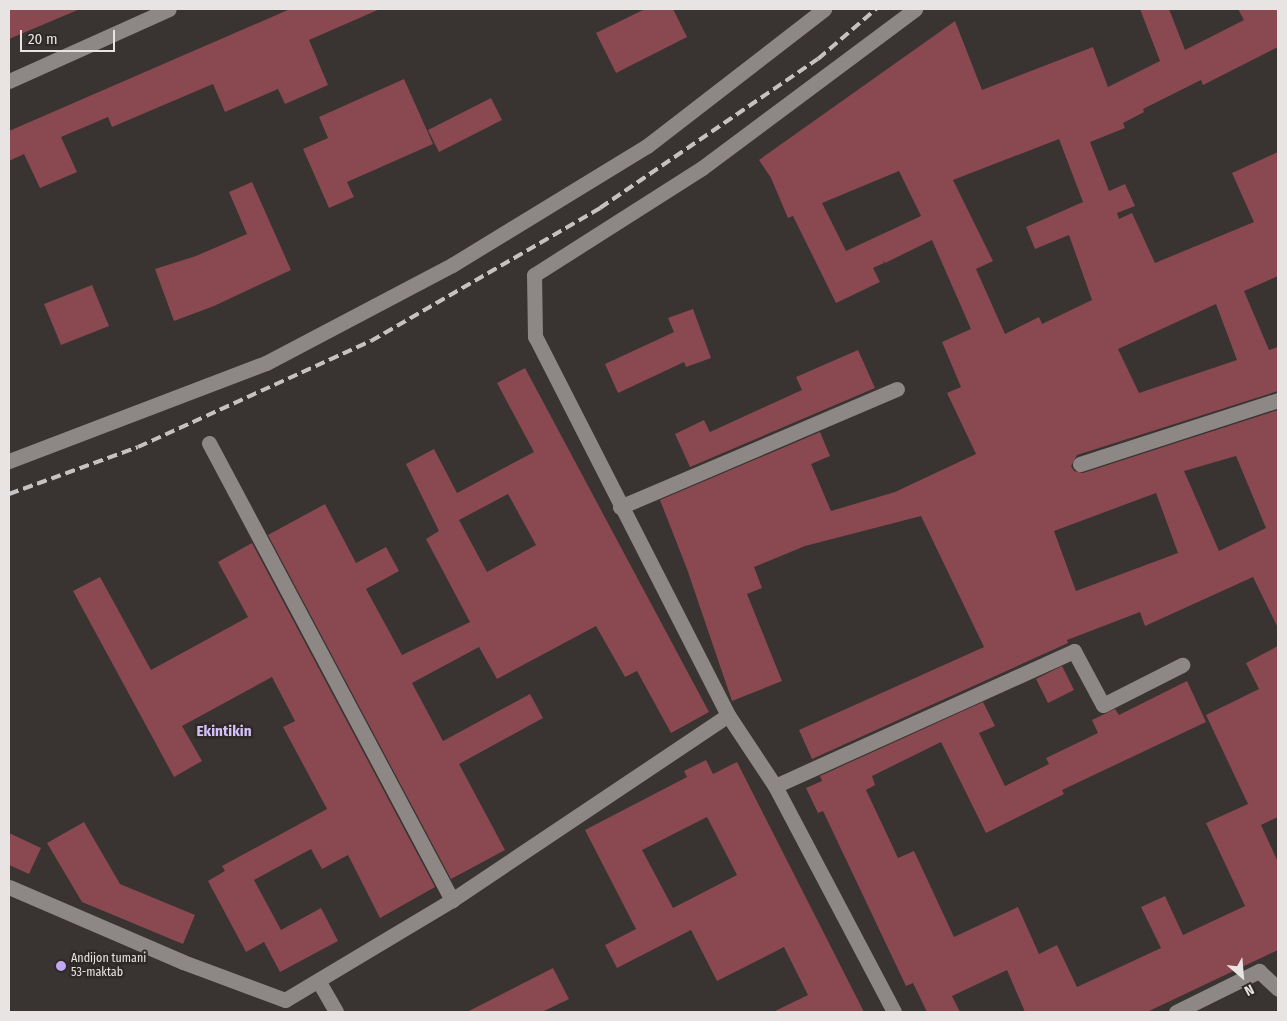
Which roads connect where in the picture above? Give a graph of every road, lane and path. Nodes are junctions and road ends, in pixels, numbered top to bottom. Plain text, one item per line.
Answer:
1 (169, 9) edge
2 (824, 9) edge
3 (915, 9) edge
4 (9, 81) edge
5 (897, 389) dead end
6 (1278, 400) edge
7 (209, 443) dead end
8 (9, 461) edge
9 (1080, 464) dead end
10 (620, 507) junction
11 (1182, 665) dead end
12 (728, 715) junction
13 (775, 786) junction
14 (9, 887) edge
15 (452, 900) junction
16 (318, 982) junction
17 (1278, 989) edge
18 (336, 1012) edge
19 (894, 1012) edge
20 (1176, 1012) edge

1 - 4 lane
2 - 8 lane
3 - 10 lane
5 - 10 lane
6 - 9 lane
7 - 15 lane
10 - 12 lane
11 - 13 lane
12 - 13 lane
12 - 15 lane
13 - 19 lane
14 - 16 lane
15 - 16 lane
16 - 18 lane
17 - 20 lane

